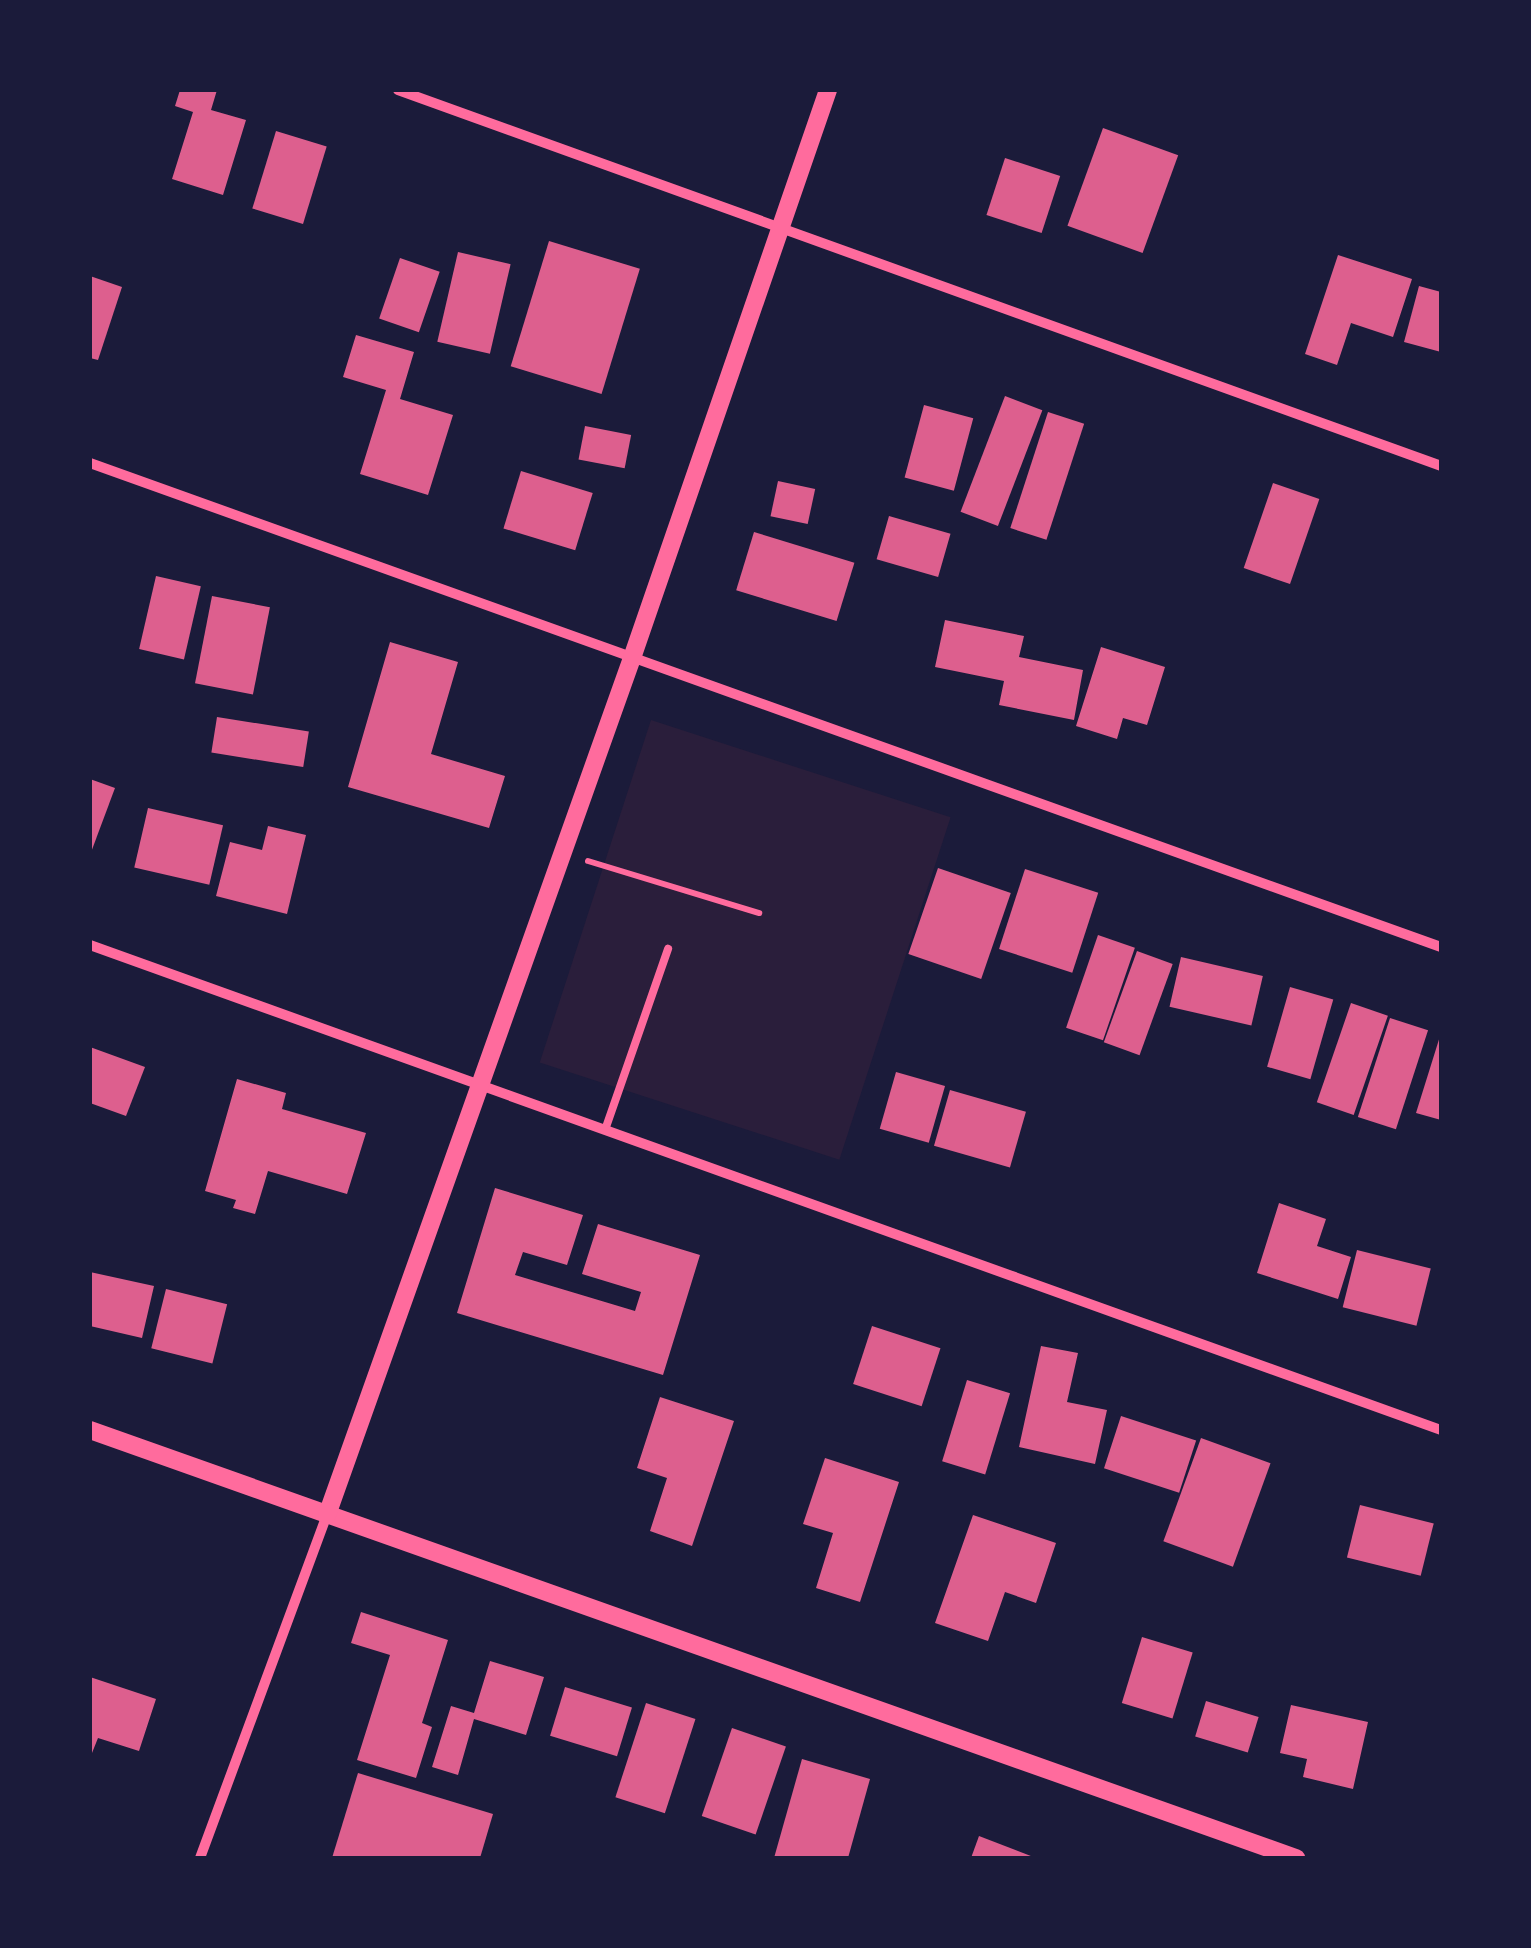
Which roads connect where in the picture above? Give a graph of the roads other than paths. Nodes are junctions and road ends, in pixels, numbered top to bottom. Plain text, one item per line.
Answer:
1 (398, 90) edge
2 (828, 90) edge
3 (780, 226) junction
4 (90, 463) edge
5 (1441, 466) edge
6 (632, 658) junction
7 (90, 945) edge
8 (1441, 947) edge
9 (668, 949) dead end
10 (479, 1084) junction
11 (605, 1130) junction
12 (90, 1430) edge
13 (1441, 1430) edge
14 (327, 1515) junction
15 (200, 1858) edge
16 (1296, 1858) edge

1 - 3 street
2 - 3 street
3 - 5 street
3 - 6 street
4 - 6 street
6 - 8 street
6 - 10 street
7 - 10 street
9 - 11 lane
10 - 11 street
10 - 14 street
11 - 13 street
12 - 14 street
14 - 15 street
14 - 16 street

